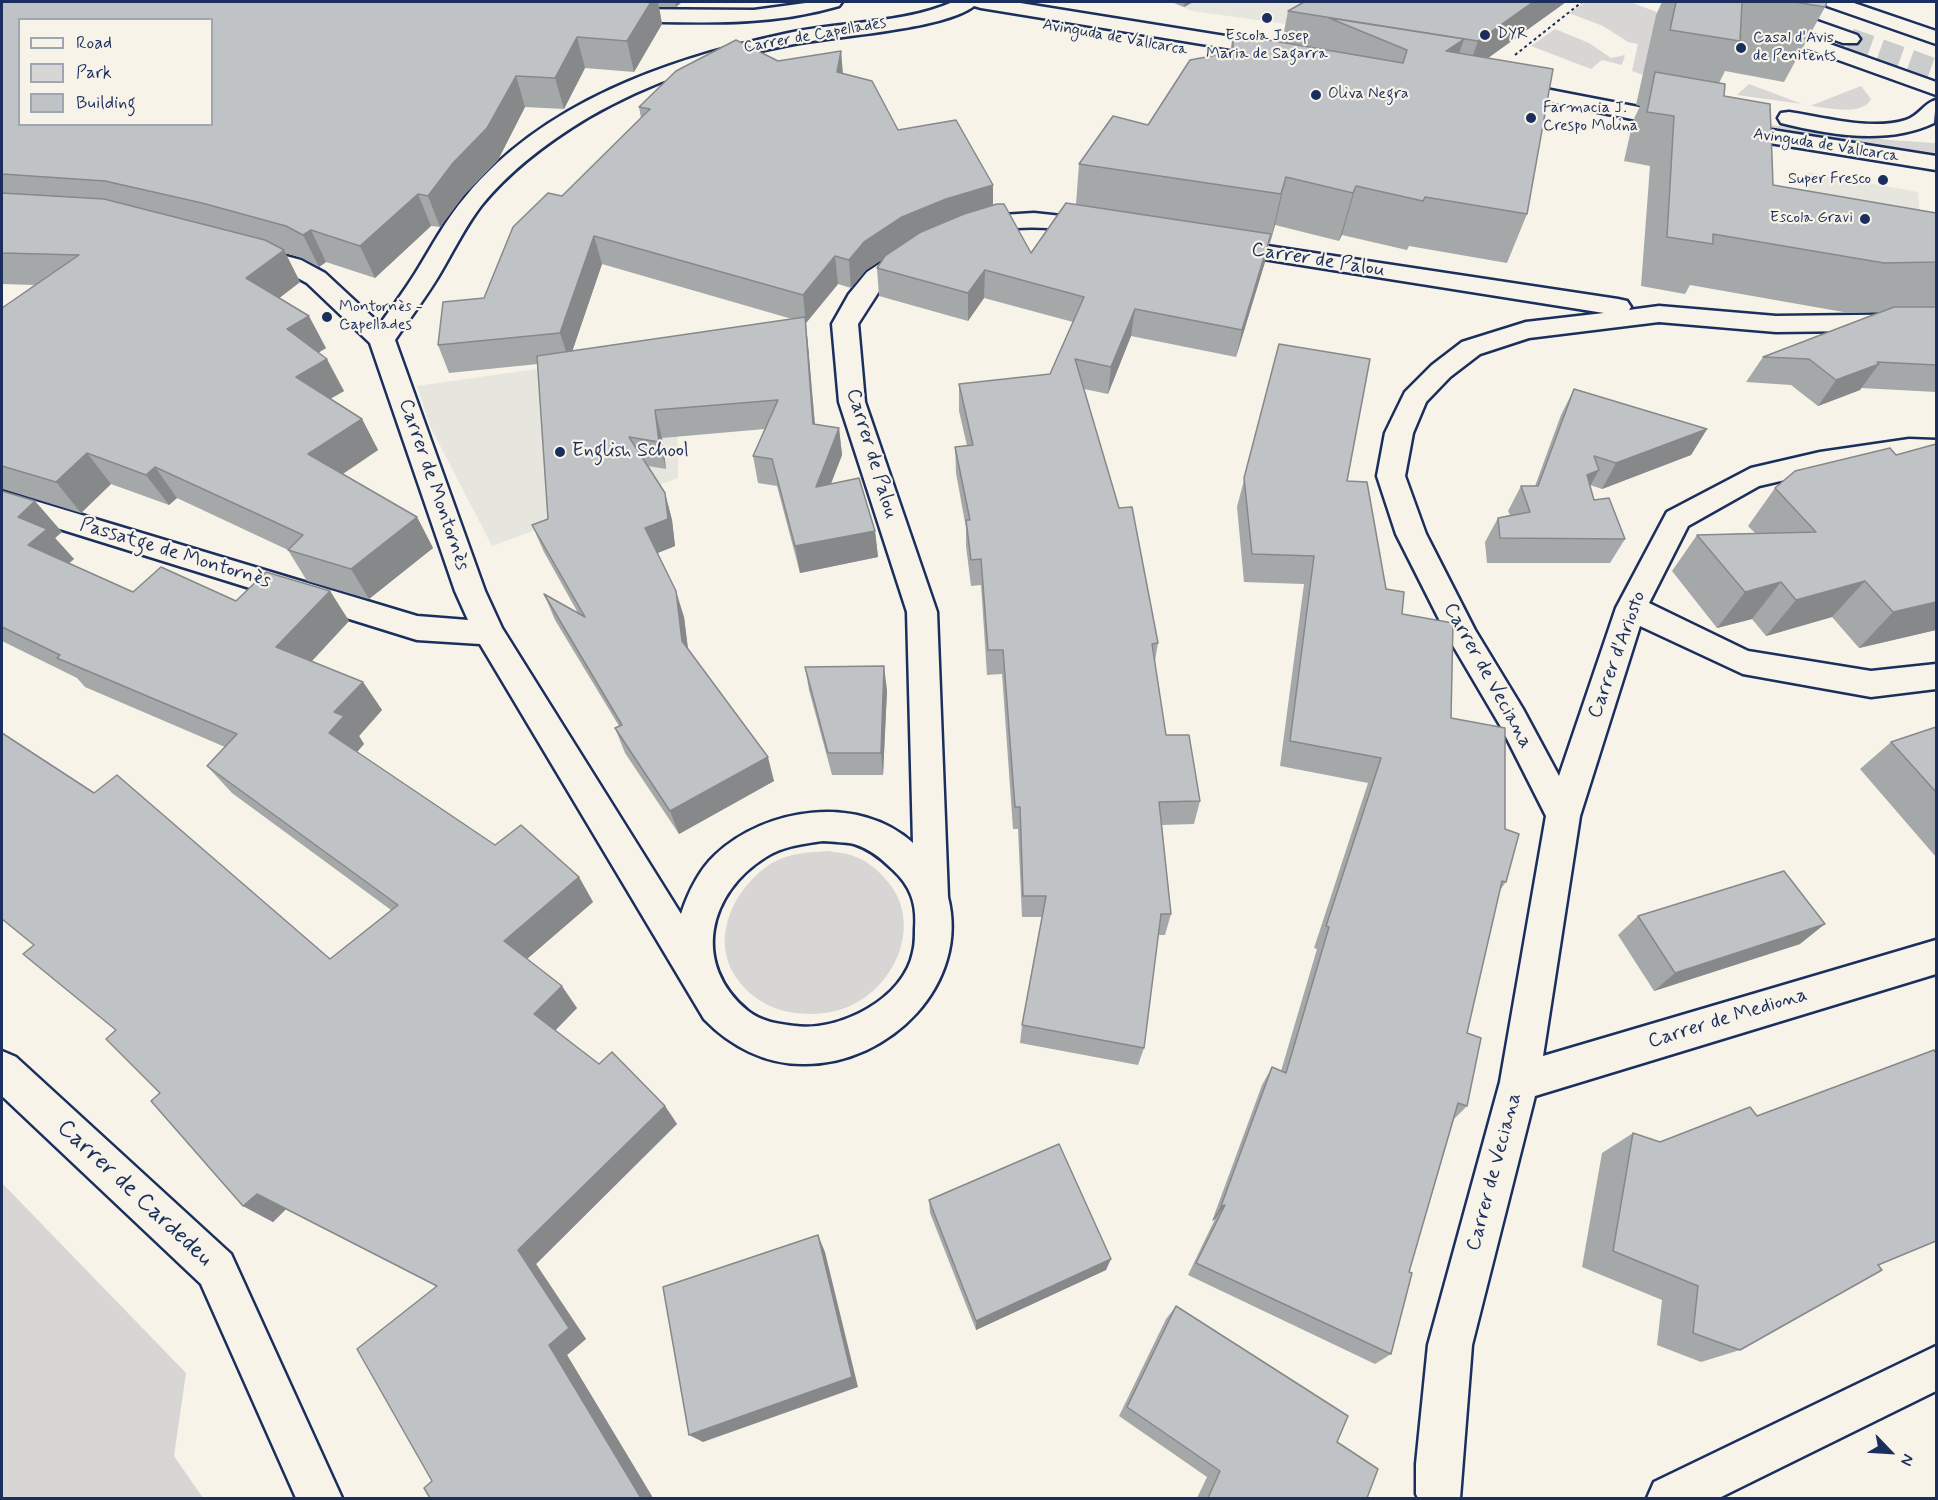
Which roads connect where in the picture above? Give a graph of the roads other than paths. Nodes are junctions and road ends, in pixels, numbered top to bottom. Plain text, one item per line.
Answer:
1 (832, 2) edge
2 (968, 2) edge
3 (981, 2) edge
4 (1695, 2) edge
5 (1746, 2) edge
6 (1801, 2) edge
7 (1834, 2) edge
8 (596, 15) edge
9 (1867, 25) tunnel mouth
10 (1936, 38) edge
11 (1850, 39) tunnel mouth
12 (1291, 52) edge
13 (1925, 57) edge
14 (1479, 83) edge
15 (1539, 93) junction
16 (1935, 95) edge
17 (1689, 107) edge
18 (1722, 110) edge
19 (1936, 163) edge
20 (1124, 231) edge
21 (1193, 242) edge
22 (223, 245) edge
23 (1659, 314) junction
24 (1936, 321) edge
25 (382, 340) junction
26 (1936, 449) edge
27 (2, 501) edge
28 (1631, 608) junction
29 (489, 633) junction
30 (1936, 677) edge
31 (1563, 816) junction
32 (932, 899) junction
33 (1936, 957) edge
34 (703, 982) junction
35 (2, 1070) edge
36 (1519, 1082) junction
37 (1936, 1368) edge
38 (1439, 1497) edge
39 (319, 1498) edge
40 (1670, 1498) edge

1 - 8 main road
2 - 25 main road, Carrer de Capellades
3 - 12 main road, Avinguda de Vallcarca
4 - 16 main road
5 - 11 main road
6 - 9 main road
7 - 10 main road
13 - 16 main road
14 - 15 main road, Avinguda de Vallcarca
15 - 17 main road, Avinguda de Vallcarca
15 - 19 main road, Avinguda de Vallcarca
16 - 18 main road, Avinguda de Vallcarca
20 - 32 main road, Carrer de Palou
21 - 23 main road, Carrer de Palou
22 - 25 main road, Carrer de Montornès
23 - 24 main road, Carrer de Veciana
23 - 31 main road, Carrer de Veciana
25 - 29 main road, Carrer de Montornès
26 - 28 main road, Carrer d'Ariosto
27 - 29 main road, Passatge de Montornès
28 - 30 main road
28 - 31 main road, Carrer d'Ariosto
29 - 34 main road, Carrer de Montornès
31 - 36 main road, Carrer de Veciana
32 - 34 main road, Carrer de Palou
32 - 34 main road
33 - 36 main road, Carrer de Mediona
35 - 39 main road, Carrer de Cardedeu
36 - 38 main road, Carrer de Veciana
37 - 40 main road

